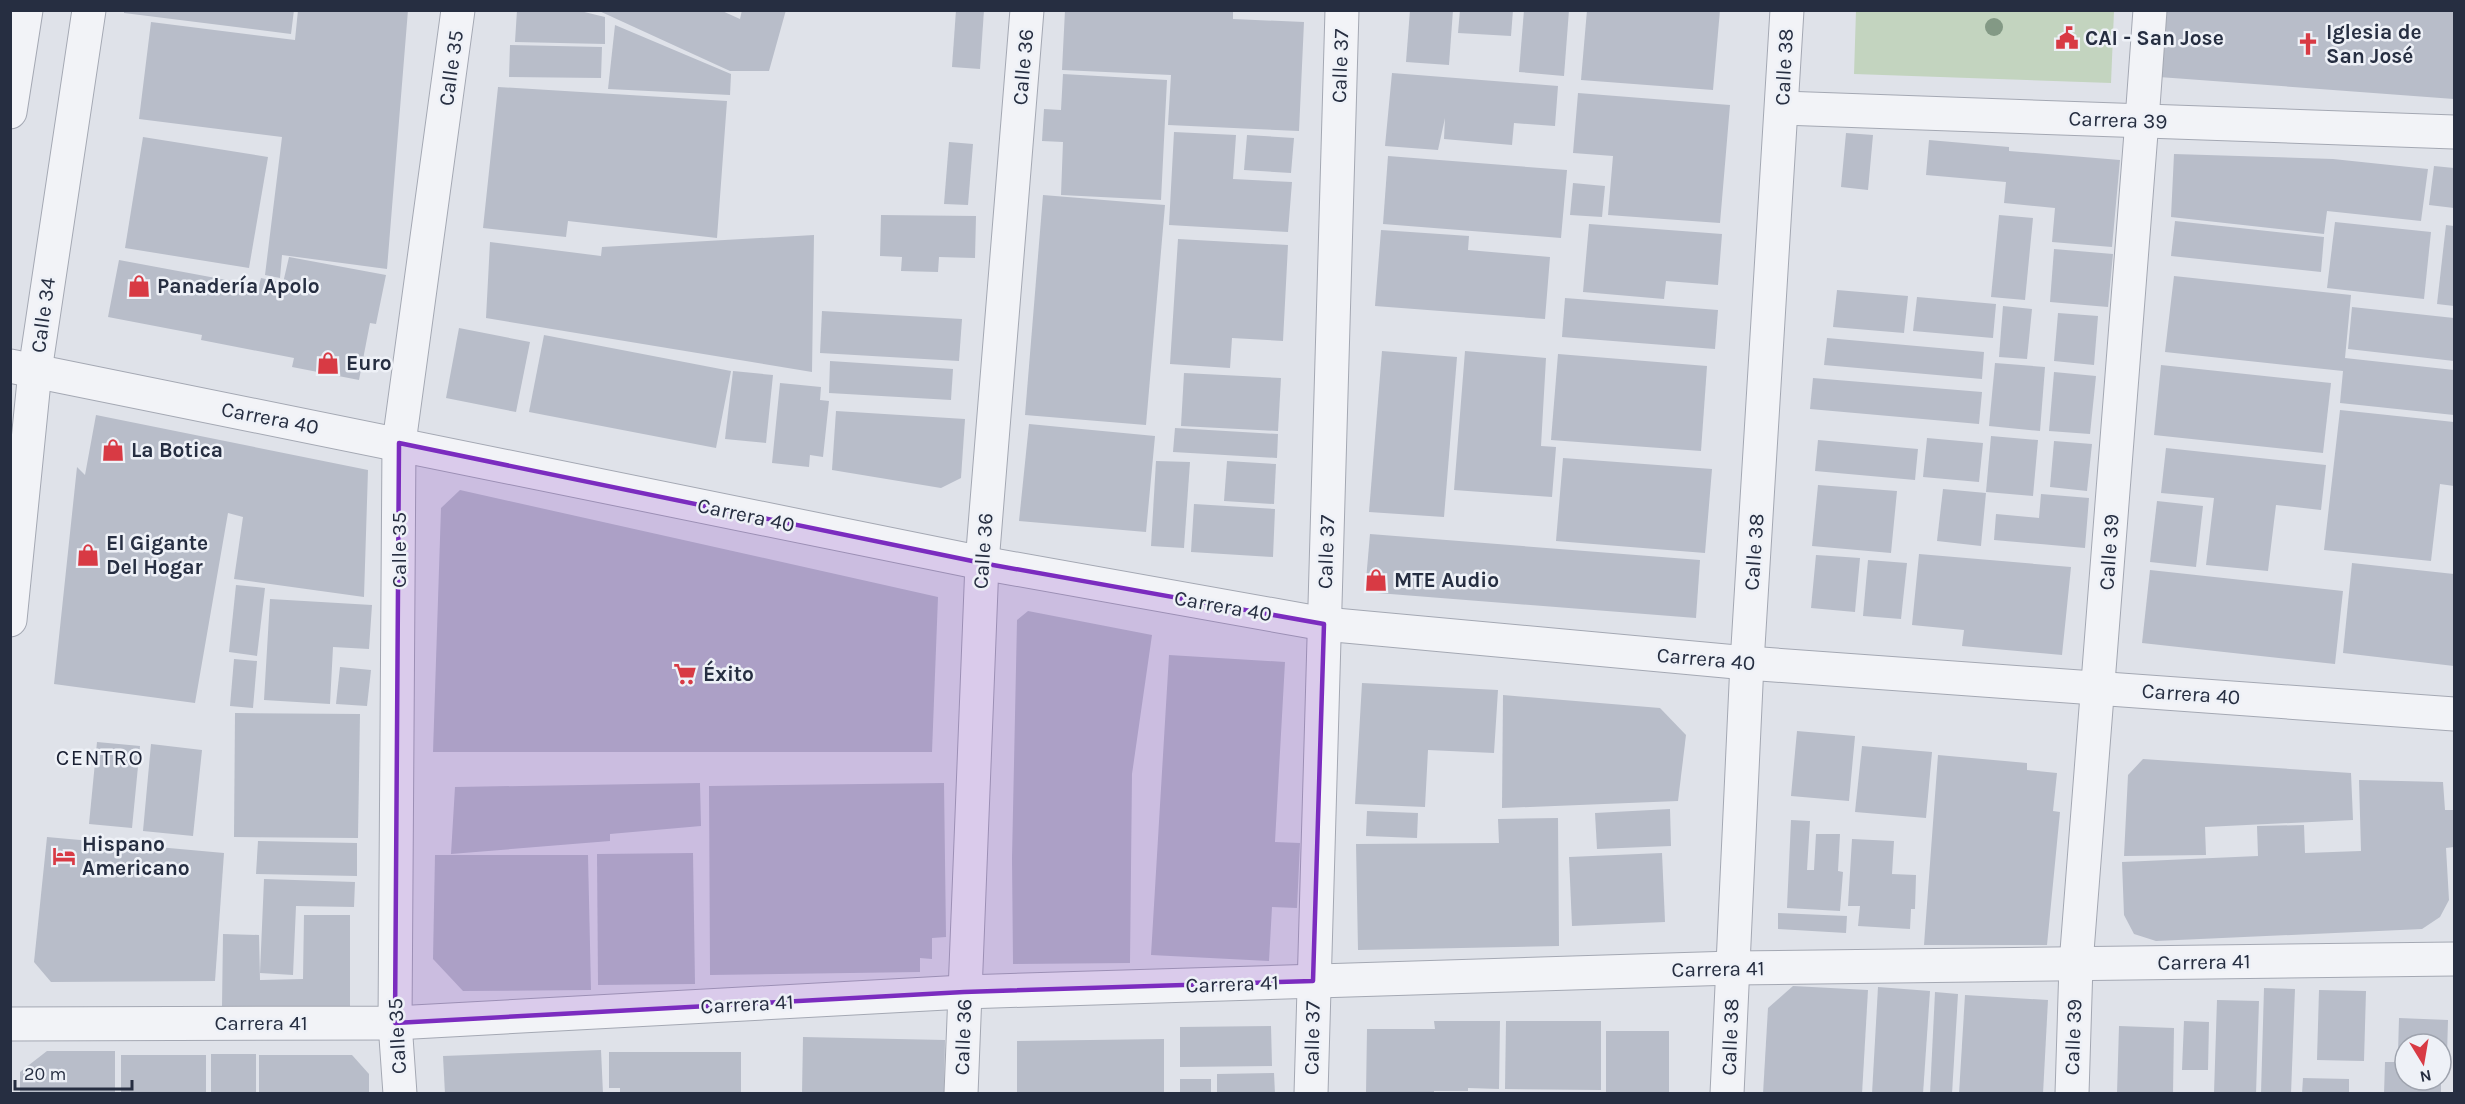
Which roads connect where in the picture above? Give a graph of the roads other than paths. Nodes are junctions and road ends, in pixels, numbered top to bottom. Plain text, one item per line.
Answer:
1 (26, 10) edge
2 (89, 10) edge
3 (458, 10) edge
4 (1027, 10) edge
5 (1342, 10) edge
6 (1787, 10) edge
7 (2150, 10) edge
8 (1782, 108) junction
9 (10, 112) edge
10 (2142, 120) junction
11 (2454, 132) edge
12 (23, 368) edge
13 (399, 443) junction
14 (982, 563) junction
15 (10, 620) edge
16 (1324, 624) junction
17 (1747, 663) junction
18 (2099, 687) junction
19 (2454, 714) edge
20 (2454, 959) edge
21 (2076, 964) junction
22 (1733, 968) junction
23 (1314, 981) junction
24 (964, 992) junction
25 (395, 1023) junction
26 (10, 1024) edge
27 (400, 1094) edge
28 (961, 1094) edge
29 (1311, 1094) edge
30 (1728, 1094) edge
31 (2072, 1094) edge

1 - 9 street
2 - 12 street, Calle 34
3 - 13 street, Calle 35
4 - 14 street, Calle 36
5 - 16 street, Calle 37
6 - 8 street, Calle 38
7 - 10 street, Calle 39
8 - 10 street, Carrera 39
8 - 17 street, Calle 38
10 - 11 street, Carrera 39
10 - 18 street, Calle 39
12 - 13 street, Carrera 40
12 - 15 street, Calle 34
13 - 14 street, Carrera 40
13 - 25 street, Calle 35
14 - 16 street, Carrera 40
14 - 24 street, Calle 36
16 - 17 street, Carrera 40
16 - 23 street, Calle 37
17 - 18 street, Carrera 40
17 - 22 street, Calle 38
18 - 19 street, Carrera 40
18 - 21 street, Calle 39
20 - 21 street, Carrera 41
21 - 22 street, Carrera 41
21 - 31 street, Calle 39
22 - 23 street, Carrera 41
22 - 30 street, Calle 38
23 - 24 street, Carrera 41
23 - 29 street, Calle 37
24 - 25 street, Carrera 41
24 - 28 street, Calle 36
25 - 26 street, Carrera 41
25 - 27 street, Calle 35

